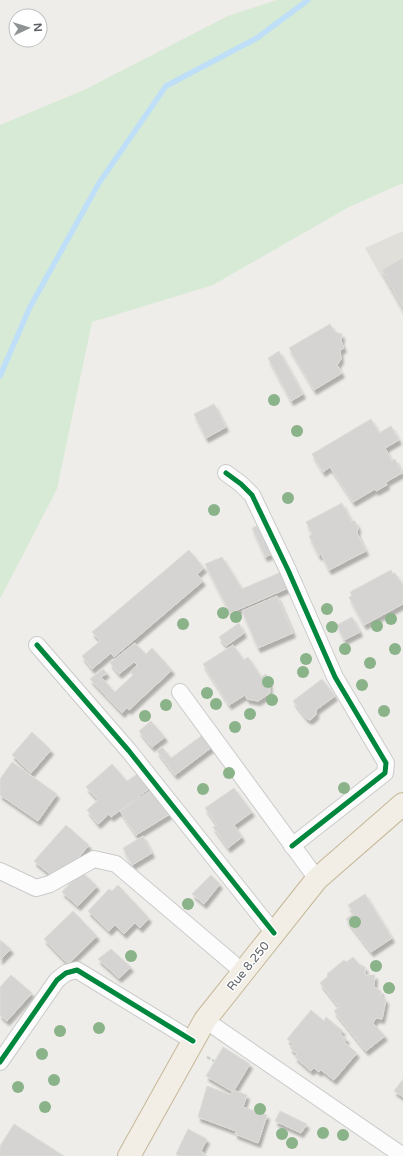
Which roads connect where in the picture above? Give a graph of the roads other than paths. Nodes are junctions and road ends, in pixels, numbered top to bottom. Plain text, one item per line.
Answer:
1 (226, 473) dead end
2 (37, 645) dead end
3 (180, 692) dead end
4 (403, 804) edge
5 (292, 846) junction
6 (0, 871) edge
7 (317, 880) junction
8 (274, 933) junction
9 (243, 972) junction
10 (205, 1020) junction
11 (193, 1041) junction
12 (0, 1062) edge
13 (129, 1156) edge
14 (403, 1156) edge

1 - 5 street
2 - 8 street
3 - 5 street
4 - 7 highway, Rue 8.250
5 - 7 street
6 - 9 street
7 - 8 highway, Rue 8.250
8 - 9 highway, Rue 8.250
9 - 10 highway, Rue 8.250
10 - 11 highway, Rue 8.250
10 - 14 street
11 - 12 street
11 - 13 highway, Rue 8.250

